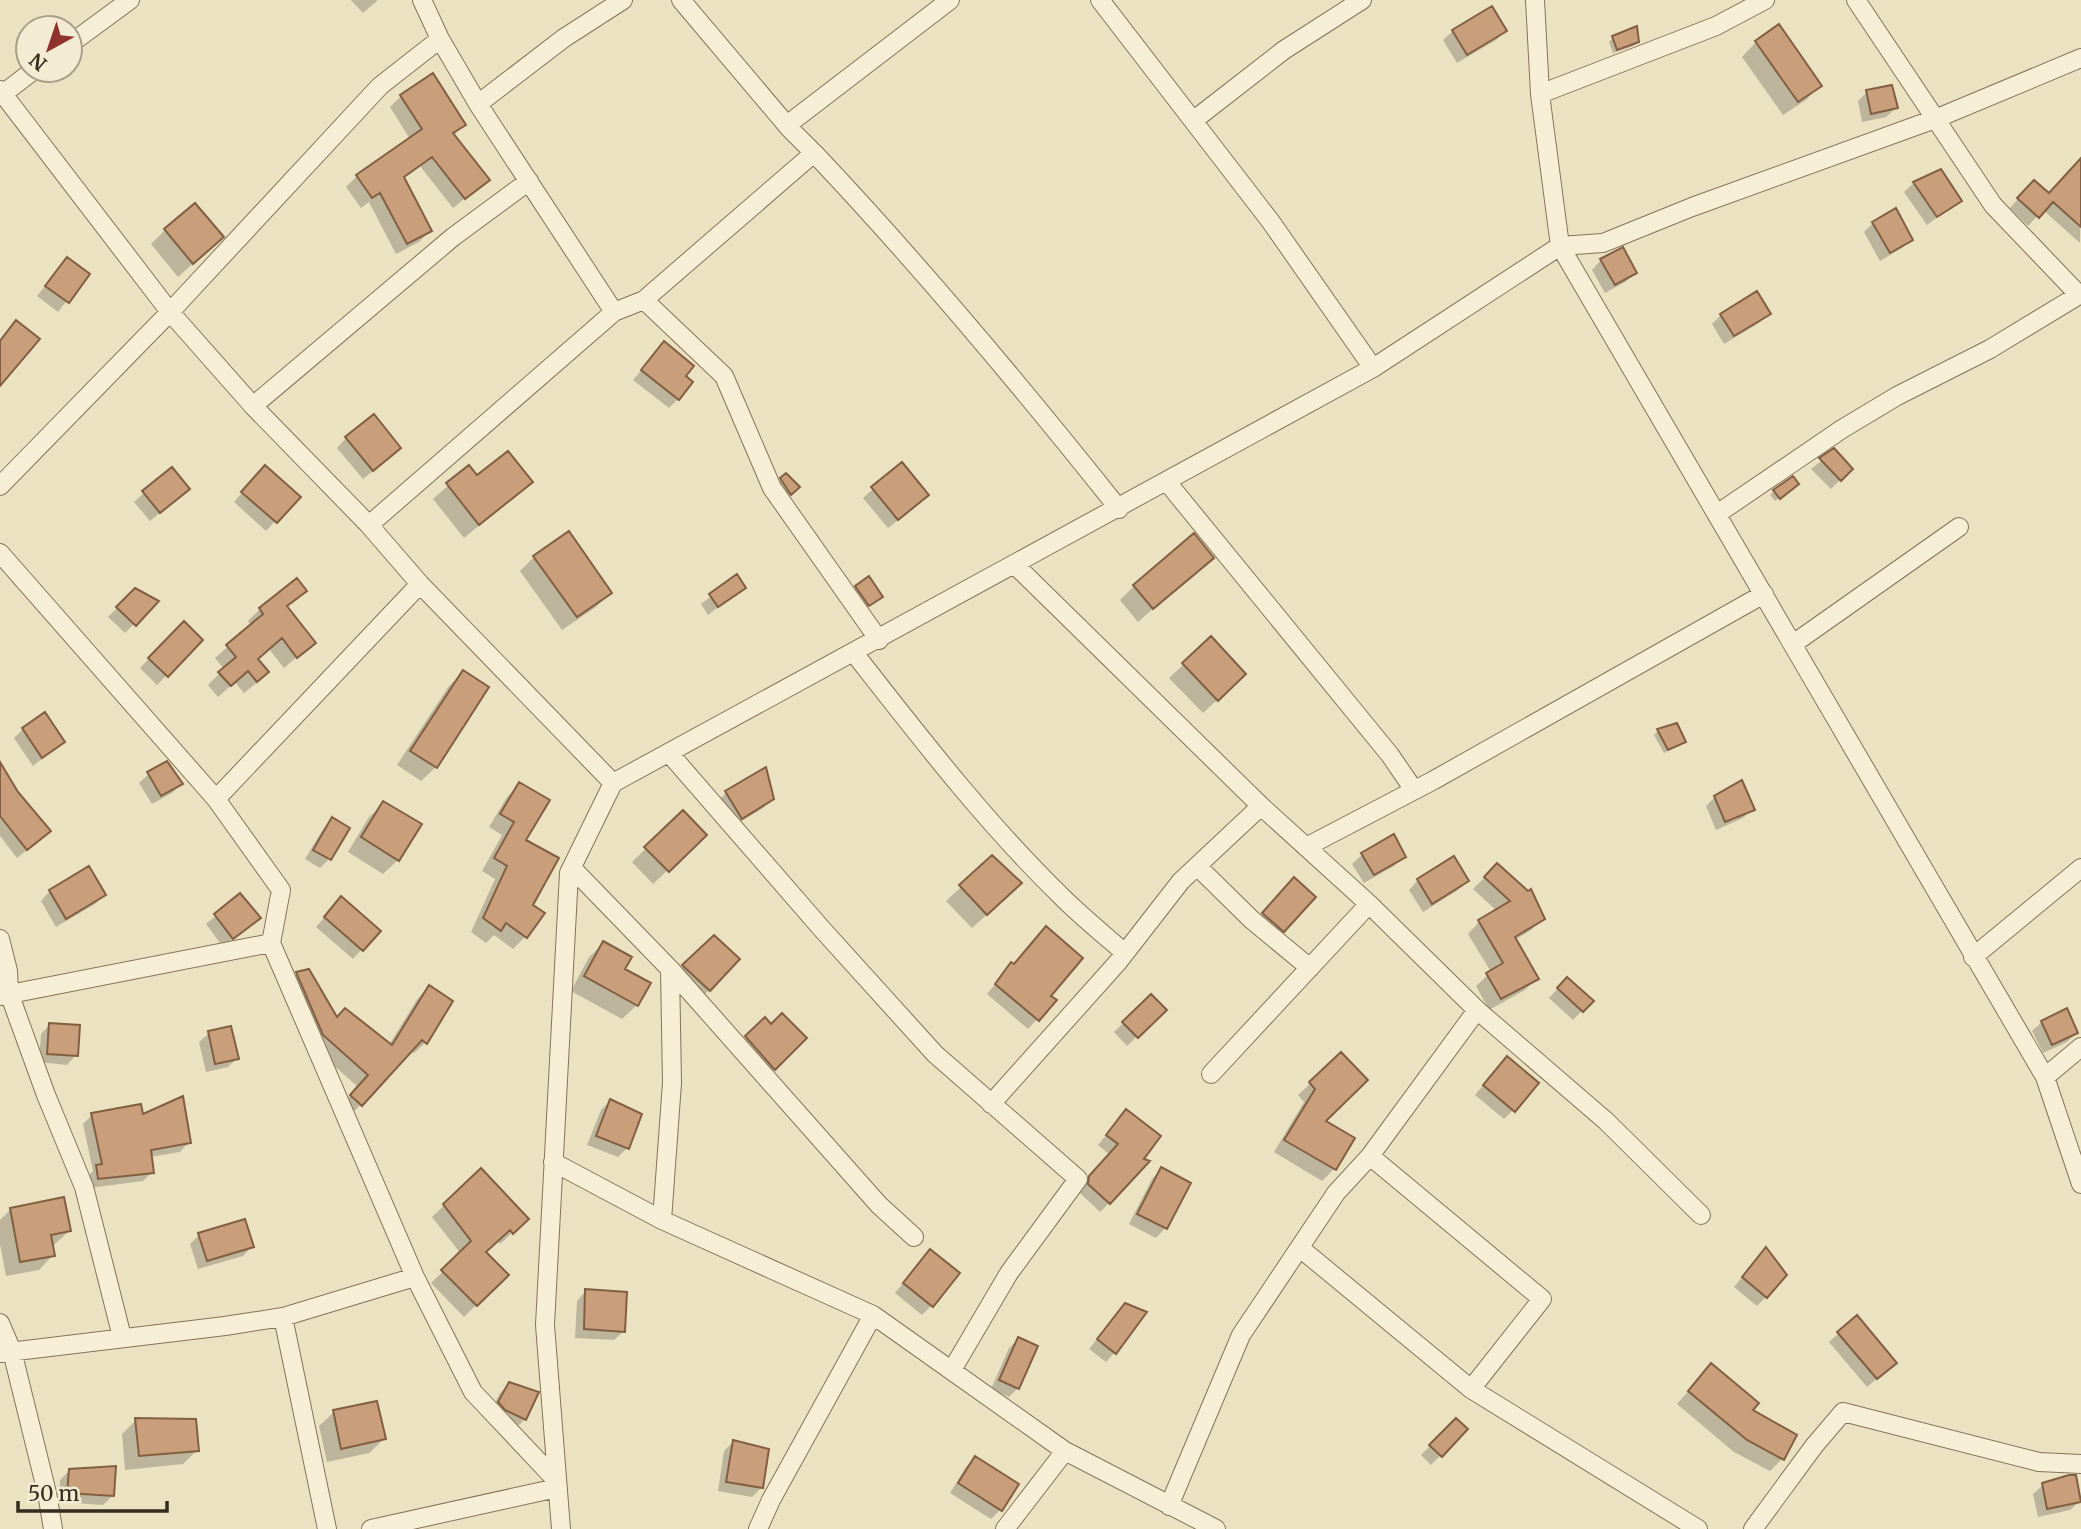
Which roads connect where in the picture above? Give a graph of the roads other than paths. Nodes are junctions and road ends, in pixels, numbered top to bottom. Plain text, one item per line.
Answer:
1 (130, 0) edge
2 (422, 0) edge
3 (623, 0) edge
4 (681, 0) edge
5 (950, 0) edge
6 (1100, 0) edge
7 (1362, 0) edge
8 (1535, 0) edge
9 (1765, 0) edge
10 (1856, 0) edge
11 (84, 34) edge
12 (440, 39) junction
13 (2081, 58) edge
14 (1, 93) edge
15 (1541, 94) junction
16 (478, 104) junction
17 (1935, 119) junction
18 (1194, 120) junction
19 (787, 125) junction
20 (814, 153) junction
21 (529, 181) junction
22 (1560, 246) junction
23 (644, 300) junction
24 (170, 312) junction
25 (614, 312) junction
26 (1373, 368) junction
27 (253, 407) junction
28 (1167, 482) junction
29 (0, 486) edge
30 (1119, 509) junction
31 (1717, 514) junction
32 (369, 525) junction
33 (1959, 527) dead end
34 (0, 553) edge
35 (1015, 565) junction
36 (420, 584) junction
37 (1763, 594) junction
38 (879, 640) junction
39 (1793, 644) junction
40 (854, 653) junction
41 (669, 753) junction
42 (613, 783) junction
43 (1414, 790) junction
44 (216, 799) junction
45 (1261, 807) junction
46 (1306, 847) junction
47 (1197, 866) junction
48 (572, 868) junction
49 (2081, 868) edge
50 (1369, 904) junction
51 (0, 939) edge
52 (271, 943) junction
53 (1125, 953) junction
54 (1973, 957) junction
55 (1310, 968) junction
56 (670, 969) junction
57 (5, 995) edge
58 (1477, 1010) junction
59 (2081, 1047) edge
60 (1212, 1074) dead end
61 (2045, 1077) junction
62 (991, 1104) junction
63 (1370, 1156) junction
64 (554, 1163) junction
65 (2081, 1184) edge
66 (1701, 1216) dead end
67 (662, 1220) junction
68 (914, 1237) dead end
69 (1300, 1248) junction
70 (415, 1277) junction
71 (873, 1315) junction
72 (283, 1317) junction
73 (0, 1323) edge
74 (122, 1337) junction
75 (6, 1352) edge
76 (952, 1370) junction
77 (1471, 1389) junction
78 (1065, 1451) junction
79 (2081, 1464) edge
80 (556, 1484) junction
81 (1169, 1506) junction
82 (1686, 1526) edge
83 (53, 1529) edge
84 (327, 1529) edge
85 (371, 1529) edge
86 (561, 1529) edge
87 (758, 1529) edge
88 (1005, 1529) edge
89 (1216, 1529) edge
90 (1754, 1529) edge

1 - 11 street
2 - 12 street
3 - 16 street
4 - 19 street
5 - 19 street
6 - 18 street
7 - 18 street
8 - 15 street
9 - 15 street
10 - 17 street
12 - 16 street
12 - 24 street
13 - 17 street
14 - 24 street
15 - 22 street
16 - 21 street
17 - 22 street
17 - 31 street
18 - 26 street
19 - 20 street
20 - 23 street
20 - 30 street
21 - 25 street
21 - 27 street
22 - 26 street
22 - 31 street
23 - 25 street
23 - 38 street
24 - 27 street
24 - 29 street
25 - 32 street
26 - 28 street
27 - 32 street
28 - 30 street
28 - 43 street
30 - 35 street
31 - 37 street
32 - 36 street
33 - 39 street
34 - 44 street
35 - 38 street
35 - 45 street
36 - 42 street
36 - 44 street
37 - 39 street
37 - 43 street
38 - 40 street
39 - 54 street
40 - 41 street
40 - 53 street
41 - 42 street
41 - 62 street
42 - 48 street
43 - 46 street
44 - 52 street
45 - 46 street
45 - 47 street
46 - 50 street
47 - 53 street
47 - 55 street
48 - 56 street
48 - 64 street
49 - 54 street
50 - 55 street
50 - 58 street
51 - 57 street
52 - 57 street
52 - 70 street
53 - 62 street
54 - 61 street
55 - 60 street
56 - 67 street
56 - 68 street
57 - 74 street
58 - 63 street
58 - 66 street
59 - 61 street
61 - 65 street
62 - 76 street
63 - 69 street
63 - 77 street
64 - 67 street
64 - 80 street
67 - 71 street
69 - 77 street
69 - 81 street
70 - 72 street
70 - 80 street
71 - 76 street
71 - 87 street
72 - 74 street
72 - 84 street
73 - 75 street
74 - 75 street
75 - 83 street
76 - 78 street
77 - 82 street
78 - 81 street
78 - 88 street
79 - 90 street
80 - 85 street
80 - 86 street
81 - 89 street

